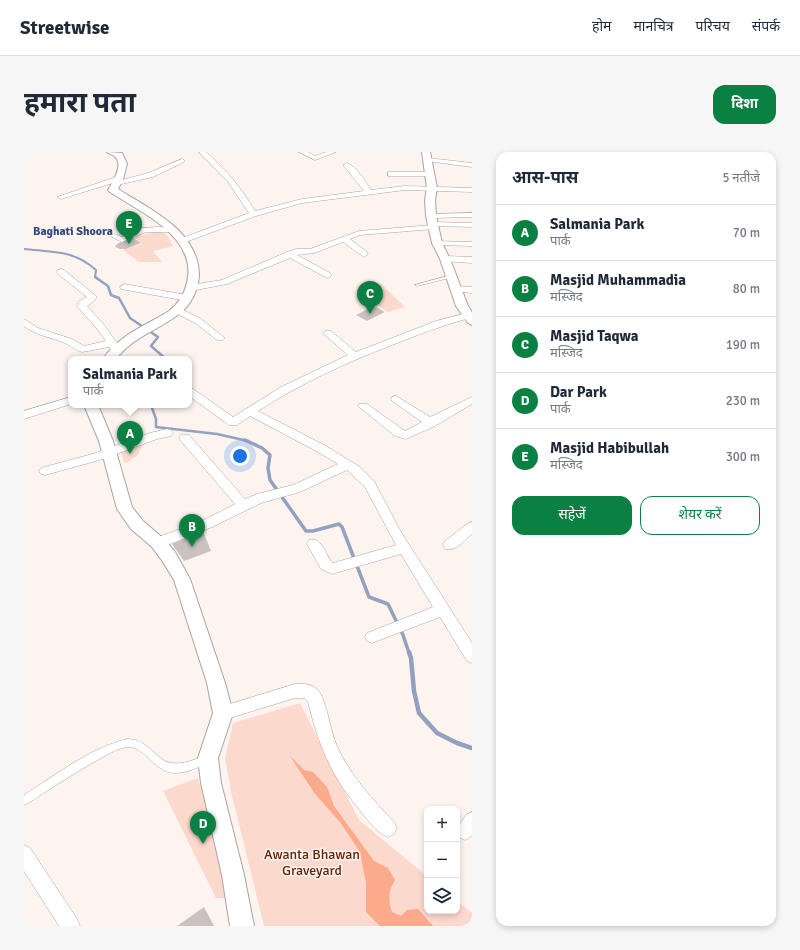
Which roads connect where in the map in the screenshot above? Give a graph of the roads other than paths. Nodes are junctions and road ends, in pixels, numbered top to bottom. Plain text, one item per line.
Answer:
1 (111, 152) edge
2 (205, 152) edge
3 (302, 152) edge
4 (333, 152) edge
5 (427, 156) edge
6 (182, 161) dead end
7 (346, 165) dead end
8 (472, 165) edge
9 (391, 174) dead end
10 (430, 174) junction
11 (118, 181) junction
12 (432, 188) junction
13 (472, 190) edge
14 (369, 193) junction
15 (61, 197) dead end
16 (253, 214) junction
17 (472, 215) edge
18 (433, 222) junction
19 (472, 226) edge
20 (172, 230) junction
21 (114, 236) dead end
22 (344, 238) junction
23 (183, 241) junction
24 (437, 243) junction
25 (472, 244) edge
26 (290, 254) junction
27 (364, 254) dead end
28 (445, 259) junction
29 (472, 260) edge
30 (61, 272) dead end
31 (327, 275) dead end
32 (451, 276) junction
33 (417, 285) dead end
34 (124, 287) dead end
35 (192, 288) junction
36 (456, 289) junction
37 (472, 290) edge
38 (187, 298) junction
39 (177, 310) junction
40 (468, 313) edge
41 (24, 322) edge
42 (328, 333) dead end
43 (220, 338) dead end
44 (113, 350) edge
45 (355, 356) junction
46 (192, 393) edge
47 (396, 399) dead end
48 (472, 400) edge
49 (68, 401) edge
50 (363, 406) dead end
51 (92, 408) edge
52 (249, 411) junction
53 (24, 415) edge
54 (431, 423) junction
55 (167, 433) dead end
56 (185, 438) dead end
57 (108, 452) junction
58 (347, 465) junction
59 (45, 471) dead end
60 (243, 505) junction
61 (472, 527) edge
62 (158, 543) junction
63 (314, 544) dead end
64 (450, 545) dead end
65 (404, 548) junction
66 (443, 609) junction
67 (372, 637) dead end
68 (472, 656) edge
69 (223, 713) junction
70 (208, 758) junction
71 (24, 800) edge
72 (388, 828) dead end
73 (24, 854) edge
74 (70, 926) edge
75 (242, 926) edge

1 - 11 street
2 - 16 street
3 - 4 street
5 - 8 street
5 - 10 street
6 - 11 street
7 - 14 street
9 - 10 street
10 - 12 street
11 - 15 street
11 - 20 street
12 - 13 street
12 - 14 street
12 - 18 street
14 - 16 street
16 - 23 street
17 - 18 street
18 - 19 street
18 - 22 street
18 - 24 street
20 - 21 street
20 - 23 street
22 - 26 street
22 - 27 street
23 - 35 street
24 - 25 street
24 - 28 street
26 - 31 street
26 - 35 street
28 - 29 street
28 - 32 street
30 - 44 street
32 - 33 lane
32 - 36 street
34 - 38 street
35 - 38 street
36 - 37 street
36 - 40 street
38 - 39 street
39 - 43 street
39 - 44 street
40 - 45 street
41 - 44 street
42 - 45 street
45 - 52 street
46 - 52 street
47 - 54 street
48 - 54 street
49 - 53 street
50 - 54 street
51 - 57 street
52 - 58 street
55 - 57 street
56 - 60 street
57 - 59 street
57 - 62 street
58 - 60 street
58 - 65 street
60 - 62 street
61 - 64 street
62 - 69 street
63 - 65 street
65 - 66 street
66 - 67 street
66 - 68 street
69 - 70 street
69 - 72 street
70 - 71 lane
70 - 75 street
73 - 74 street

